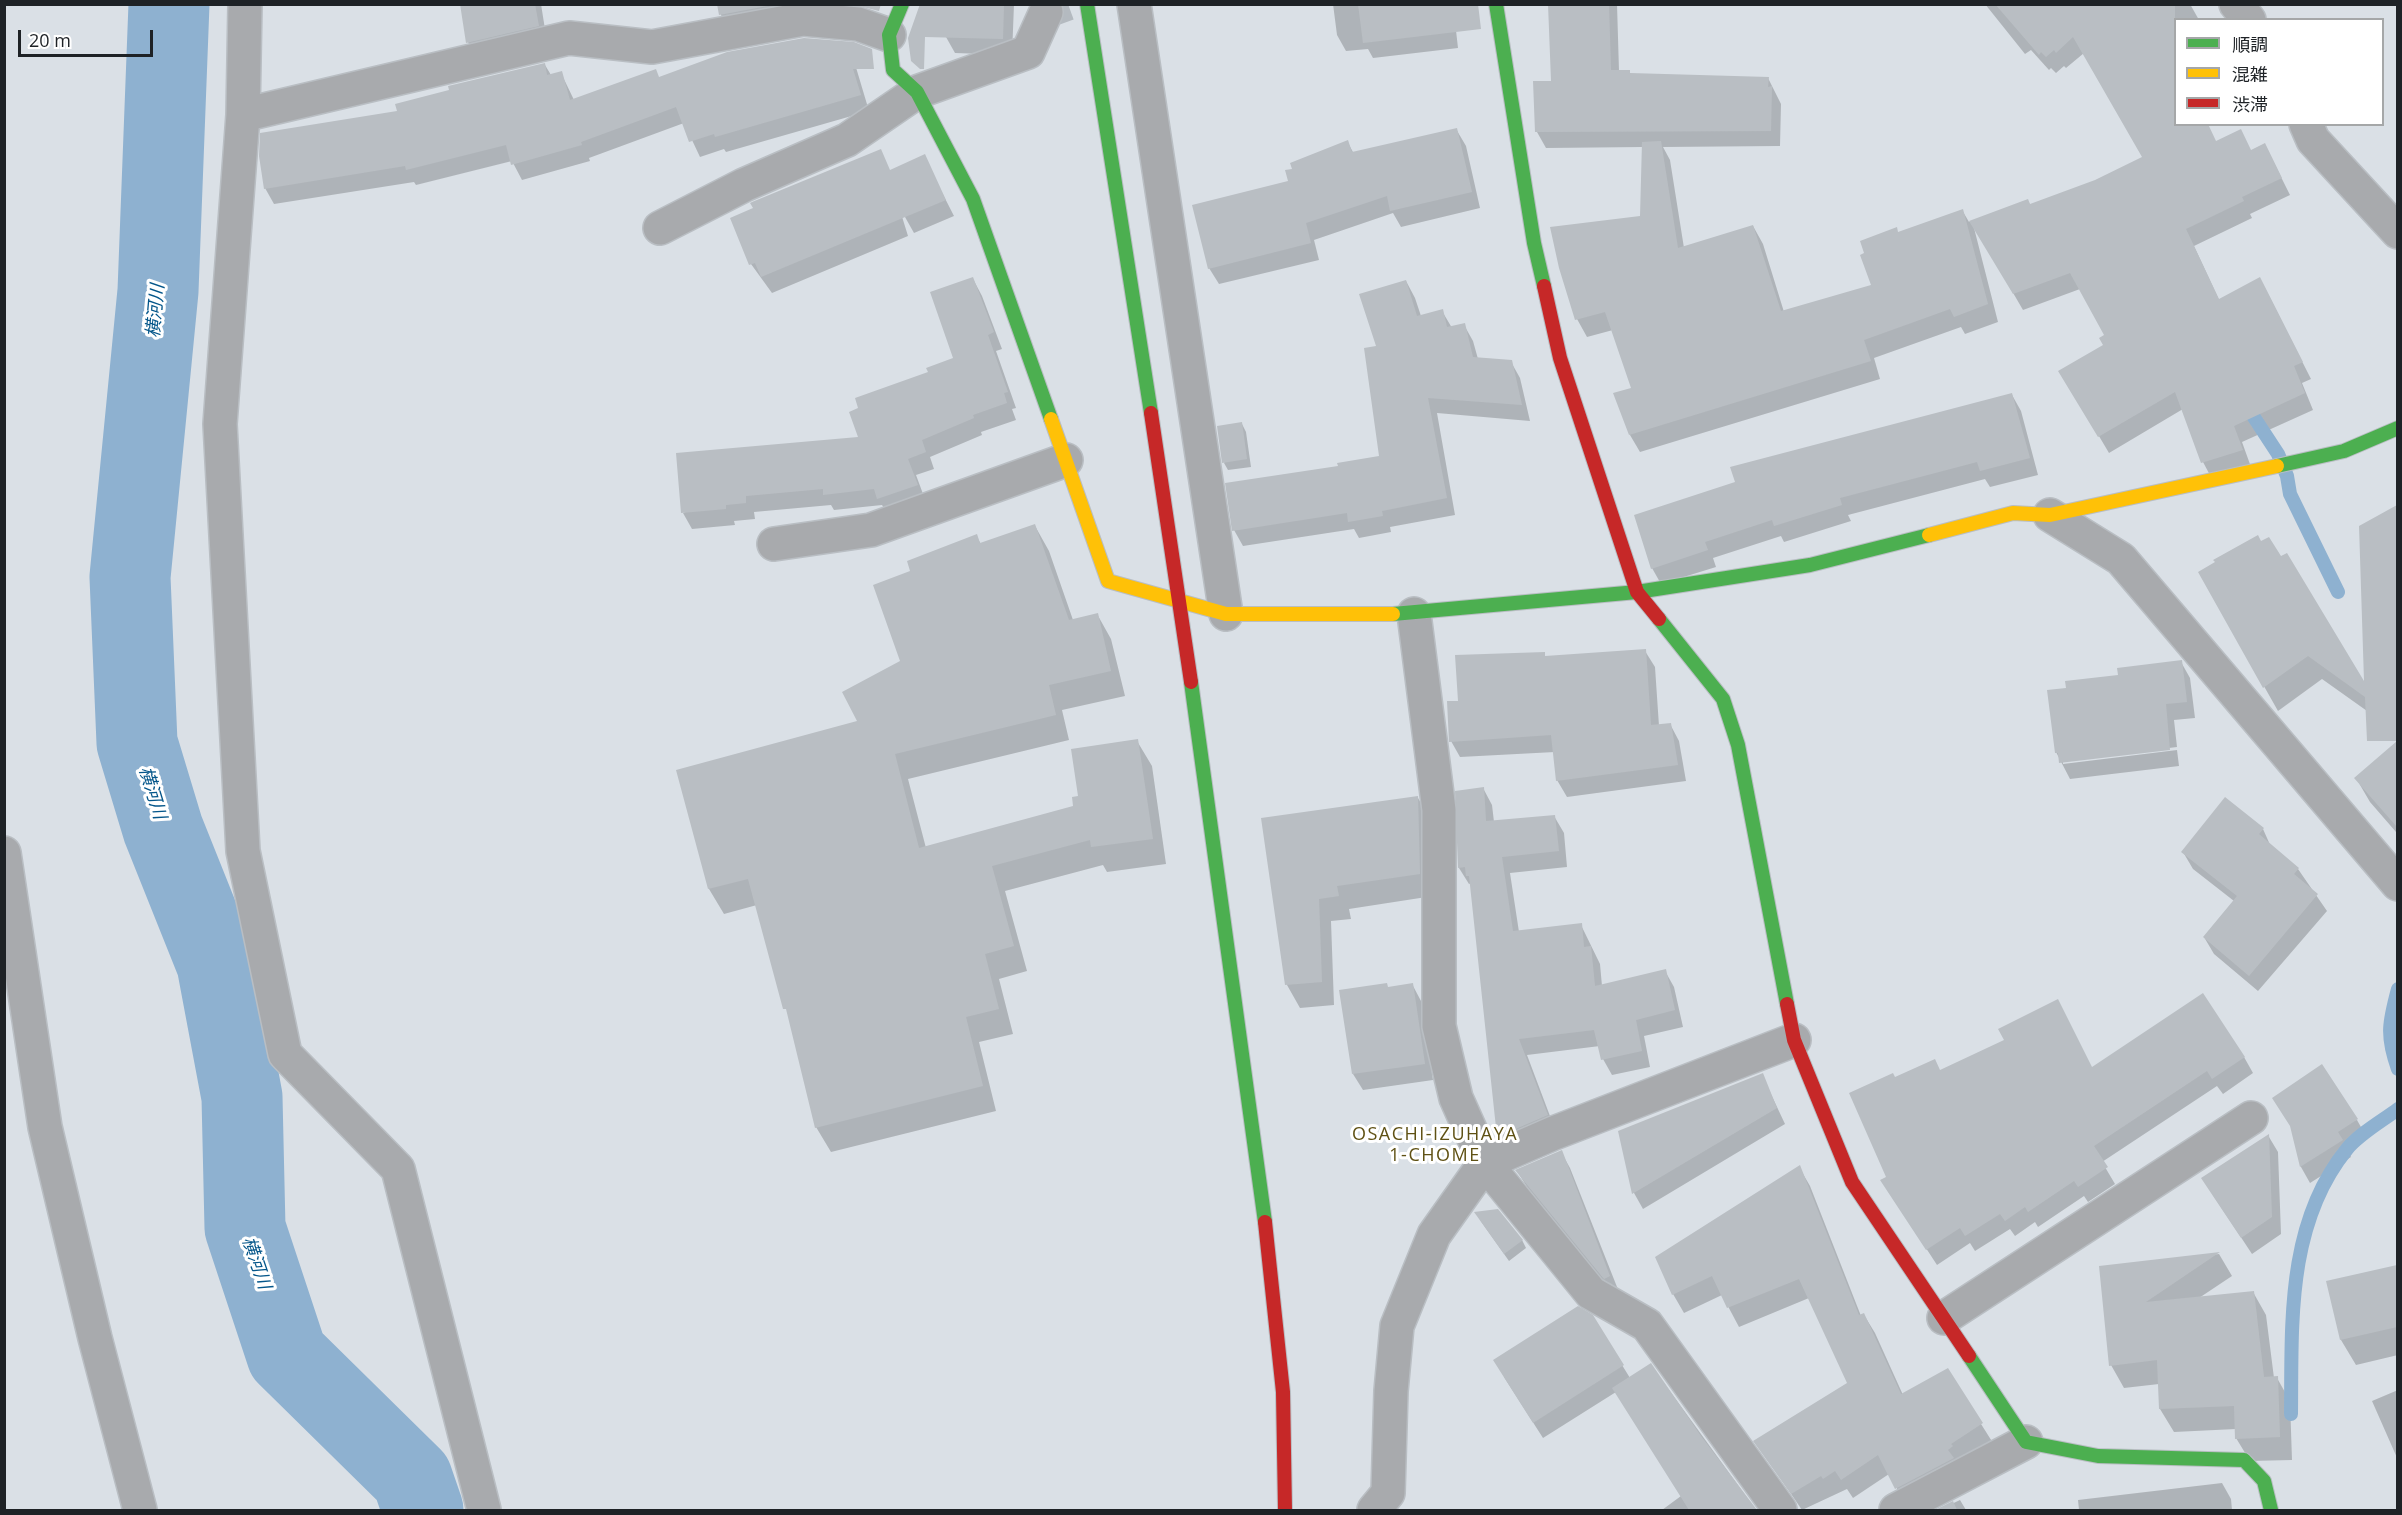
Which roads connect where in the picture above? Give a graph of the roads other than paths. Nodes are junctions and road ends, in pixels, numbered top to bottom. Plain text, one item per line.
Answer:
1 (245, 4) edge
2 (902, 4) edge
3 (1088, 4) edge
4 (1134, 4) edge
5 (1496, 4) edge
6 (2236, 4) edge
7 (1046, 12) dead end
8 (2247, 18) edge
9 (889, 35) junction
10 (917, 92) junction
11 (243, 115) junction
12 (2307, 126) edge
13 (660, 228) dead end
14 (2397, 232) edge
15 (2397, 428) edge
16 (1066, 460) junction
17 (2050, 515) junction
18 (774, 544) dead end
19 (1637, 592) junction
20 (1180, 602) junction
21 (1226, 614) junction
22 (1414, 615) junction
23 (4, 853) edge
24 (2397, 884) edge
25 (1794, 1040) junction
26 (2251, 1118) dead end
27 (1485, 1163) junction
28 (1944, 1318) junction
29 (2026, 1442) junction
30 (140, 1510) edge
31 (484, 1510) edge
32 (1285, 1510) edge
33 (1374, 1510) edge
34 (1780, 1510) edge
35 (1896, 1510) edge
36 (2271, 1510) edge

1 - 11 street
2 - 9 street
3 - 20 street
4 - 21 street
5 - 19 street
6 - 8 street
7 - 10 street
9 - 10 street
9 - 11 street
10 - 13 street
10 - 16 street
11 - 31 street
12 - 14 street
15 - 17 street
16 - 18 street
16 - 20 street
17 - 19 street
17 - 24 street
19 - 22 street
19 - 25 street
20 - 21 street
20 - 32 street
21 - 22 street
22 - 27 street
23 - 30 street
25 - 27 street
25 - 28 street
26 - 28 street
27 - 33 street
27 - 34 street
28 - 29 street
29 - 35 street
29 - 36 street

